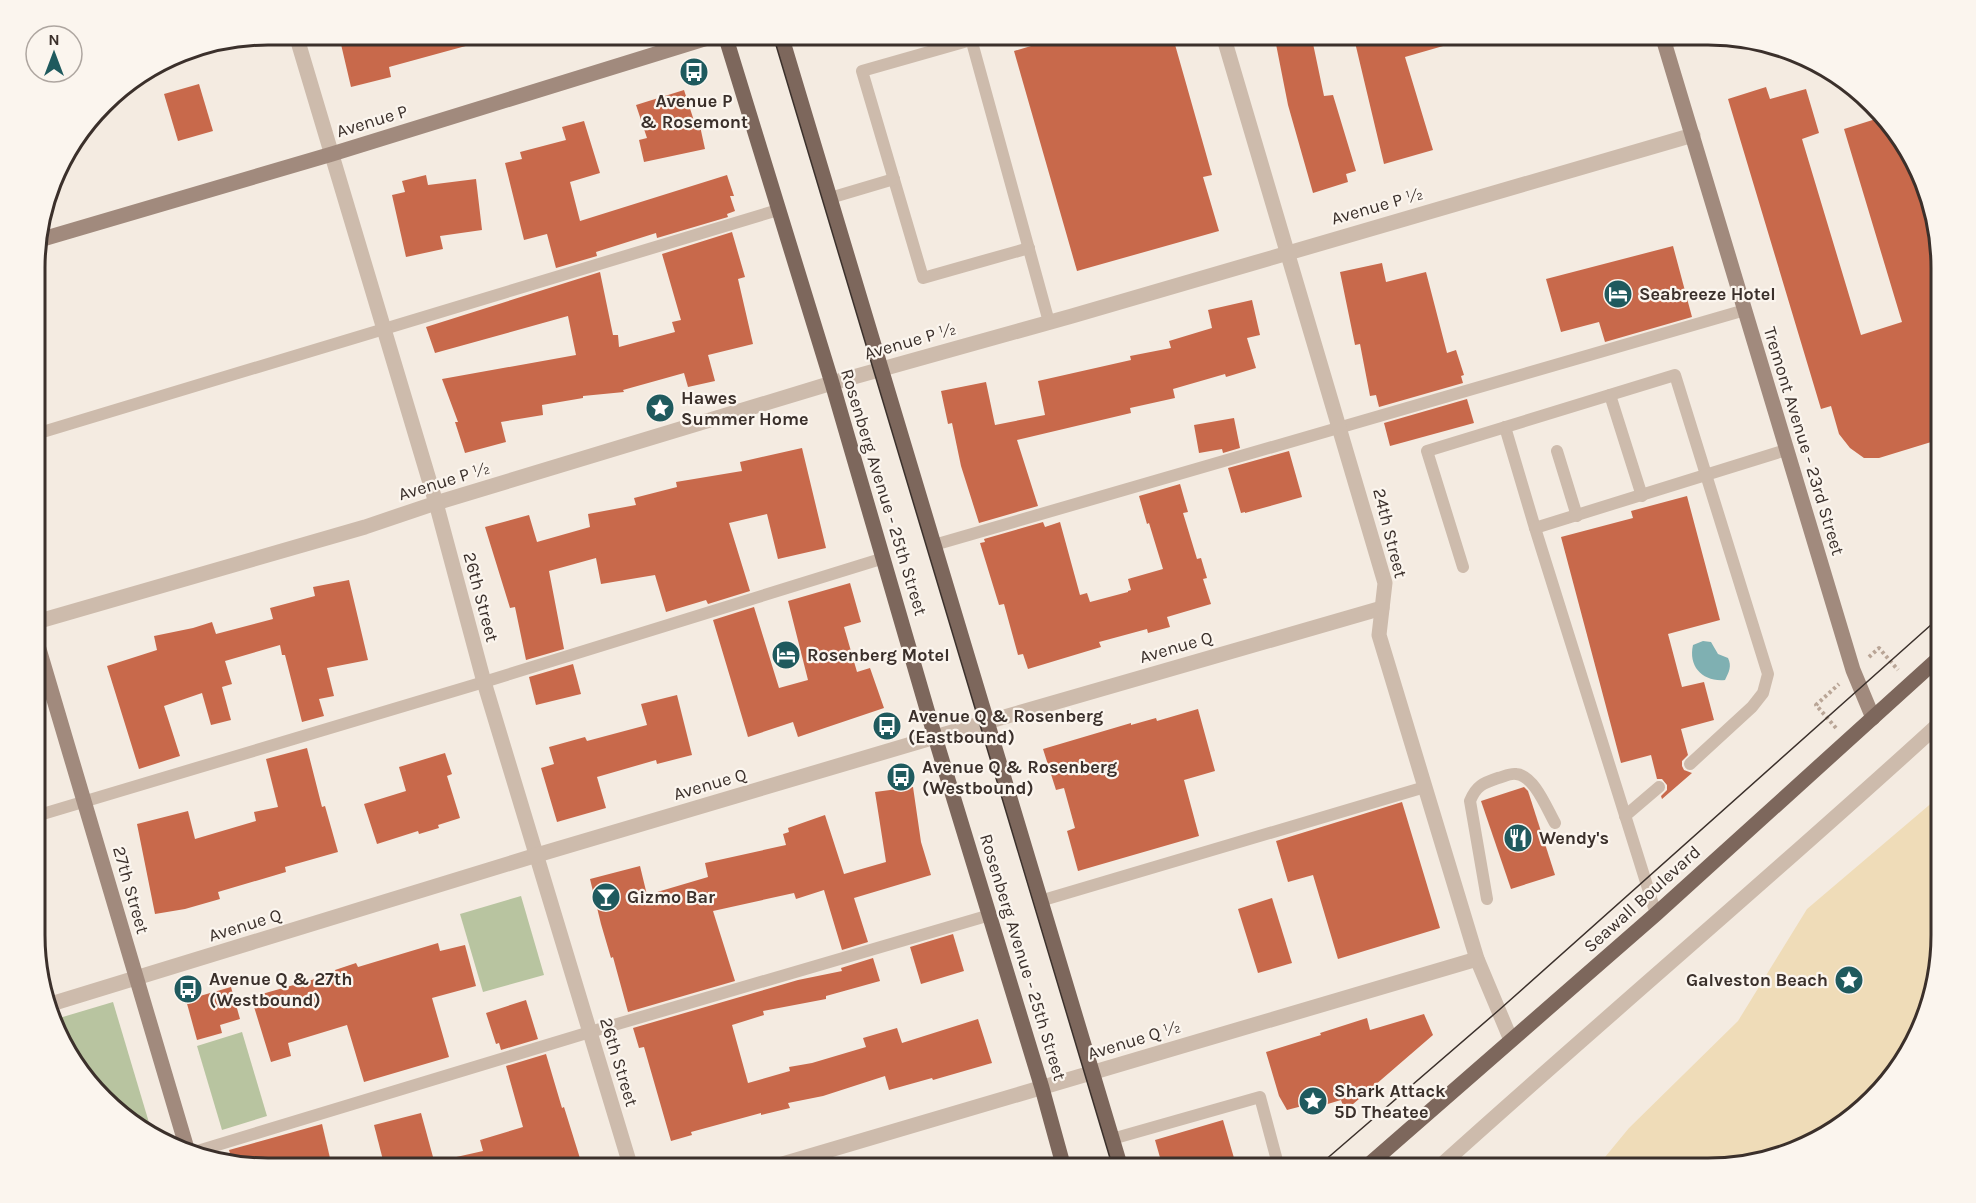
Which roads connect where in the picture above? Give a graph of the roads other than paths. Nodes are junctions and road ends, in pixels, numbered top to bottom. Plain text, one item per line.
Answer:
1 (299, 45) edge
2 (682, 45) edge
3 (728, 45) edge
4 (784, 45) edge
5 (945, 45) edge
6 (972, 45) edge
7 (1226, 45) edge
8 (1665, 45) edge
9 (1693, 135) junction
10 (332, 154) junction
11 (894, 179) junction
12 (830, 198) junction
13 (778, 210) junction
14 (47, 238) edge
15 (1029, 248) junction
16 (1288, 253) junction
17 (1745, 310) junction
18 (1049, 322) junction
19 (385, 330) junction
20 (881, 369) junction
21 (832, 383) junction
22 (1610, 395) junction
23 (1341, 428) junction
24 (1505, 428) junction
25 (45, 431) edge
26 (1557, 450) dead end
27 (1786, 450) junction
28 (1706, 476) junction
29 (1642, 496) junction
30 (436, 503) junction
31 (1577, 516) junction
32 (1535, 528) junction
33 (934, 545) junction
34 (884, 558) junction
35 (1462, 567) dead end
36 (1382, 608) junction
37 (45, 619) edge
38 (1931, 665) edge
39 (45, 669) edge
40 (484, 682) junction
41 (1873, 718) junction
42 (988, 723) junction
43 (1931, 731) edge
44 (935, 737) junction
45 (1690, 764) dead end
46 (1425, 787) junction
47 (1659, 787) dead end
48 (84, 801) junction
49 (45, 813) edge
50 (1625, 816) junction
51 (1555, 823) dead end
52 (537, 855) junction
53 (1487, 899) dead end
54 (1040, 901) junction
55 (1656, 914) junction
56 (990, 915) junction
57 (1477, 959) junction
58 (137, 978) junction
59 (56, 1003) edge
60 (590, 1032) junction
61 (1511, 1040) junction
62 (1091, 1073) junction
63 (1042, 1088) junction
64 (1112, 1139) junction
65 (186, 1142) edge
66 (203, 1148) edge
67 (628, 1158) edge
68 (803, 1158) edge
69 (1061, 1158) edge
70 (1117, 1158) edge
71 (1276, 1158) edge
72 (1376, 1158) edge
73 (1449, 1158) edge

1 - 10 street, 26th Street
2 - 10 street, Avenue P
3 - 13 main road, Rosenberg Avenue - 25th Street
4 - 12 main road, Rosenberg Avenue - 25th Street
5 - 11 lane
6 - 15 lane
7 - 16 street, 24th Street
8 - 9 street, Tremont Avenue - 23rd Street
9 - 16 street, Avenue P ½
9 - 17 street, Tremont Avenue - 23rd Street
10 - 14 street, Avenue P
10 - 19 street, 26th Street
11 - 12 lane
11 - 15 lane
12 - 20 main road, Rosenberg Avenue - 25th Street
13 - 19 lane
13 - 21 main road, Rosenberg Avenue - 25th Street
15 - 18 lane
16 - 18 street, Avenue P ½
16 - 23 street, 24th Street
17 - 23 lane
17 - 27 street, Tremont Avenue - 23rd Street
18 - 20 street, Avenue P ½
19 - 25 lane
19 - 30 street, 26th Street
20 - 21 street, Avenue P ½
20 - 33 main road, Rosenberg Avenue - 25th Street
21 - 30 street, Avenue P ½
21 - 34 main road, Rosenberg Avenue - 25th Street
22 - 24 lane
22 - 28 lane
22 - 29 lane
23 - 33 lane
23 - 36 street, 24th Street
24 - 32 lane
24 - 35 lane
26 - 31 lane
27 - 28 lane
27 - 41 street, Tremont Avenue - 23rd Street
28 - 29 lane
28 - 45 lane
29 - 31 lane
30 - 37 street, Avenue P ½
30 - 40 street, 26th Street
31 - 32 lane
32 - 50 lane
33 - 42 main road, Rosenberg Avenue - 25th Street
34 - 40 lane
34 - 44 main road, Rosenberg Avenue - 25th Street
36 - 42 street, Avenue Q
36 - 46 street, 24th Street
38 - 41 main road, Seawall Boulevard
39 - 48 street, 27th Street
40 - 48 lane
40 - 52 street, 26th Street
41 - 55 main road, Seawall Boulevard
42 - 44 street, Avenue Q
42 - 54 main road, Rosenberg Avenue - 25th Street
43 - 73 street
44 - 52 street, Avenue Q
44 - 56 main road, Rosenberg Avenue - 25th Street
46 - 54 lane
46 - 57 street, 24th Street
47 - 50 lane
48 - 49 lane
48 - 58 street, 27th Street
50 - 55 lane
51 - 53 lane
52 - 58 street, Avenue Q
52 - 60 street, 26th Street
54 - 62 main road, Rosenberg Avenue - 25th Street
55 - 61 main road, Seawall Boulevard
56 - 60 lane
56 - 63 main road, Rosenberg Avenue - 25th Street
57 - 61 street, 24th Street
57 - 62 street, Avenue Q ½
58 - 59 street, Avenue Q
58 - 65 street, 27th Street
60 - 66 lane
60 - 67 street, 26th Street
61 - 72 main road, Seawall Boulevard
62 - 63 street, Avenue Q ½
62 - 64 main road, Rosenberg Avenue - 25th Street
63 - 68 street, Avenue Q ½
63 - 69 main road, Rosenberg Avenue - 25th Street
64 - 70 main road, Rosenberg Avenue - 25th Street
64 - 71 lane

